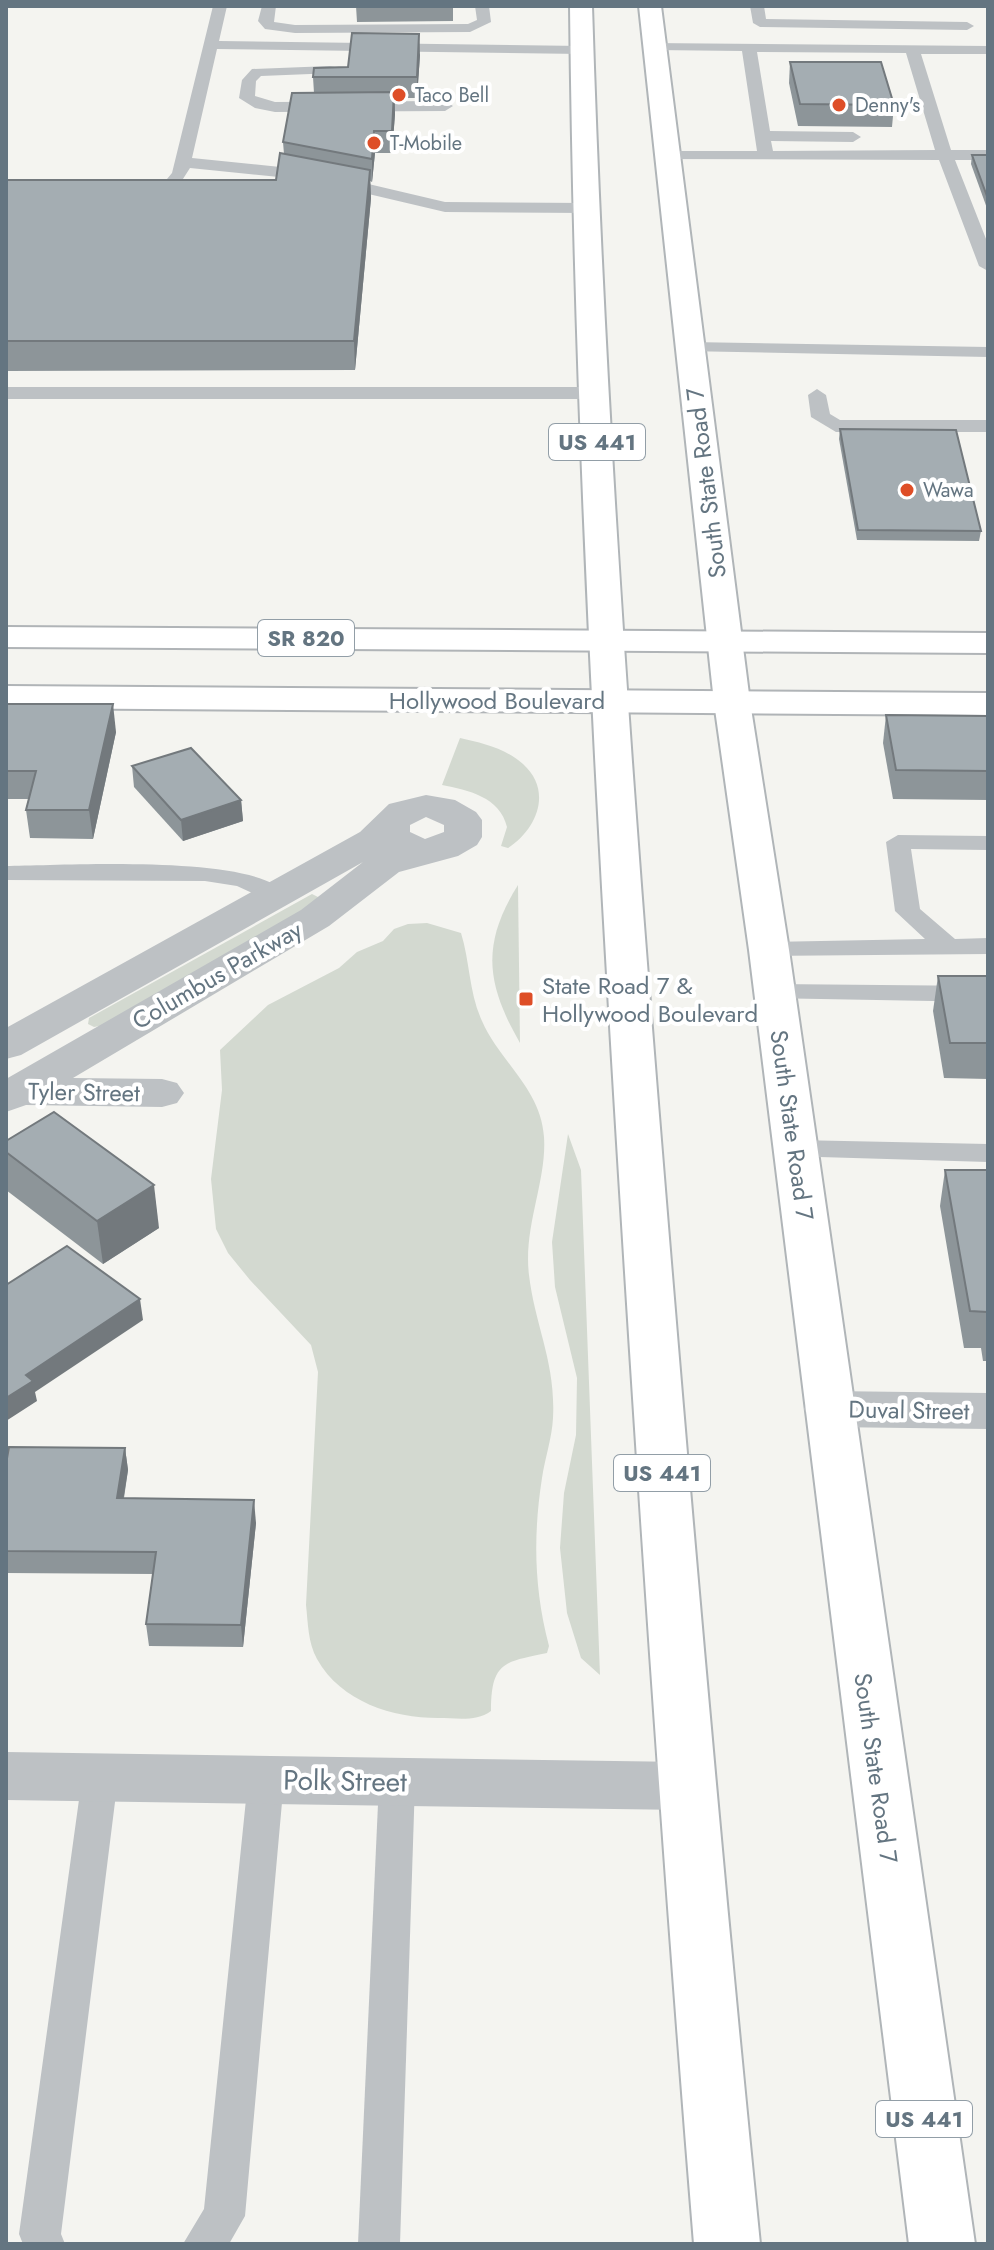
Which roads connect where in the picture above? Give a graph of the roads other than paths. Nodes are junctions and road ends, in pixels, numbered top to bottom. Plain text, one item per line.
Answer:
1 (220, 6) edge
2 (269, 6) edge
3 (482, 6) edge
4 (581, 6) edge
5 (650, 6) edge
6 (757, 6) edge
7 (961, 6) edge
8 (967, 26) junction
9 (210, 45) junction
10 (582, 46) junction
11 (655, 46) junction
12 (749, 47) junction
13 (912, 49) junction
14 (982, 50) edge
15 (330, 70) edge
16 (445, 106) dead end
17 (761, 136) junction
18 (865, 137) edge
19 (945, 155) junction
20 (988, 155) edge
21 (667, 156) junction
22 (766, 156) junction
23 (182, 162) junction
24 (162, 186) edge
25 (586, 208) junction
26 (988, 266) edge
27 (690, 347) junction
28 (988, 352) edge
29 (6, 393) edge
30 (595, 393) junction
31 (817, 395) dead end
32 (988, 426) edge
33 (6, 637) edge
34 (606, 640) junction
35 (726, 642) junction
36 (988, 643) edge
37 (6, 697) edge
38 (608, 700) junction
39 (732, 702) junction
40 (988, 704) edge
41 (981, 849) edge
42 (6, 873) edge
43 (274, 895) junction
44 (988, 946) edge
45 (949, 947) junction
46 (772, 971) junction
47 (988, 994) edge
48 (6, 1046) edge
49 (10, 1093) edge
50 (162, 1093) dead end
51 (796, 1149) junction
52 (988, 1153) edge
53 (829, 1409) junction
54 (988, 1411) edge
55 (6, 1776) edge
56 (100, 1778) junction
57 (266, 1780) junction
58 (397, 1782) junction
59 (685, 1786) junction
60 (44, 2244) edge
61 (204, 2244) edge
62 (379, 2244) edge
63 (727, 2244) edge
64 (942, 2244) edge

1 - 9 lane
2 - 3 lane
4 - 10 main road, US 441
5 - 11 main road, South State Road 7 / US 441
6 - 8 lane
7 - 8 lane
8 - 14 lane
9 - 10 lane
9 - 23 lane
10 - 25 main road, US 441
11 - 12 lane
11 - 21 main road, South State Road 7 / US 441
12 - 13 lane
12 - 17 lane
13 - 14 lane
13 - 19 lane
15 - 16 lane
17 - 18 lane
17 - 22 lane
19 - 20 lane
19 - 22 lane
19 - 26 lane
21 - 22 lane
21 - 27 main road, South State Road 7 / US 441
23 - 24 lane
23 - 25 lane
25 - 30 main road, US 441
27 - 28 lane
27 - 35 main road, South State Road 7 / US 441
29 - 30 lane
30 - 34 main road, US 441
31 - 32 lane
33 - 34 main road, SR 820
34 - 35 main road, SR 820
34 - 38 main road, US 441
35 - 36 main road, SR 820
35 - 39 main road, South State Road 7 / US 441
37 - 38 main road, Hollywood Boulevard
38 - 39 main road, Hollywood Boulevard
38 - 59 main road, US 441
39 - 40 main road, Hollywood Boulevard
39 - 46 main road, South State Road 7 / US 441
41 - 45 lane
42 - 43 lane
43 - 48 street, Columbus Parkway
43 - 49 street, Columbus Parkway
44 - 45 lane
45 - 46 lane
46 - 47 lane
46 - 51 main road, South State Road 7 / US 441
49 - 50 street, Tyler Street
51 - 52 lane
51 - 53 main road, South State Road 7 / US 441
53 - 54 street, Duval Street
53 - 64 main road, South State Road 7 / US 441
55 - 56 street, Polk Street
56 - 57 street, Polk Street
56 - 60 lane
57 - 58 street, Polk Street
57 - 61 lane
58 - 59 street, Polk Street
58 - 62 lane
59 - 63 main road, US 441

